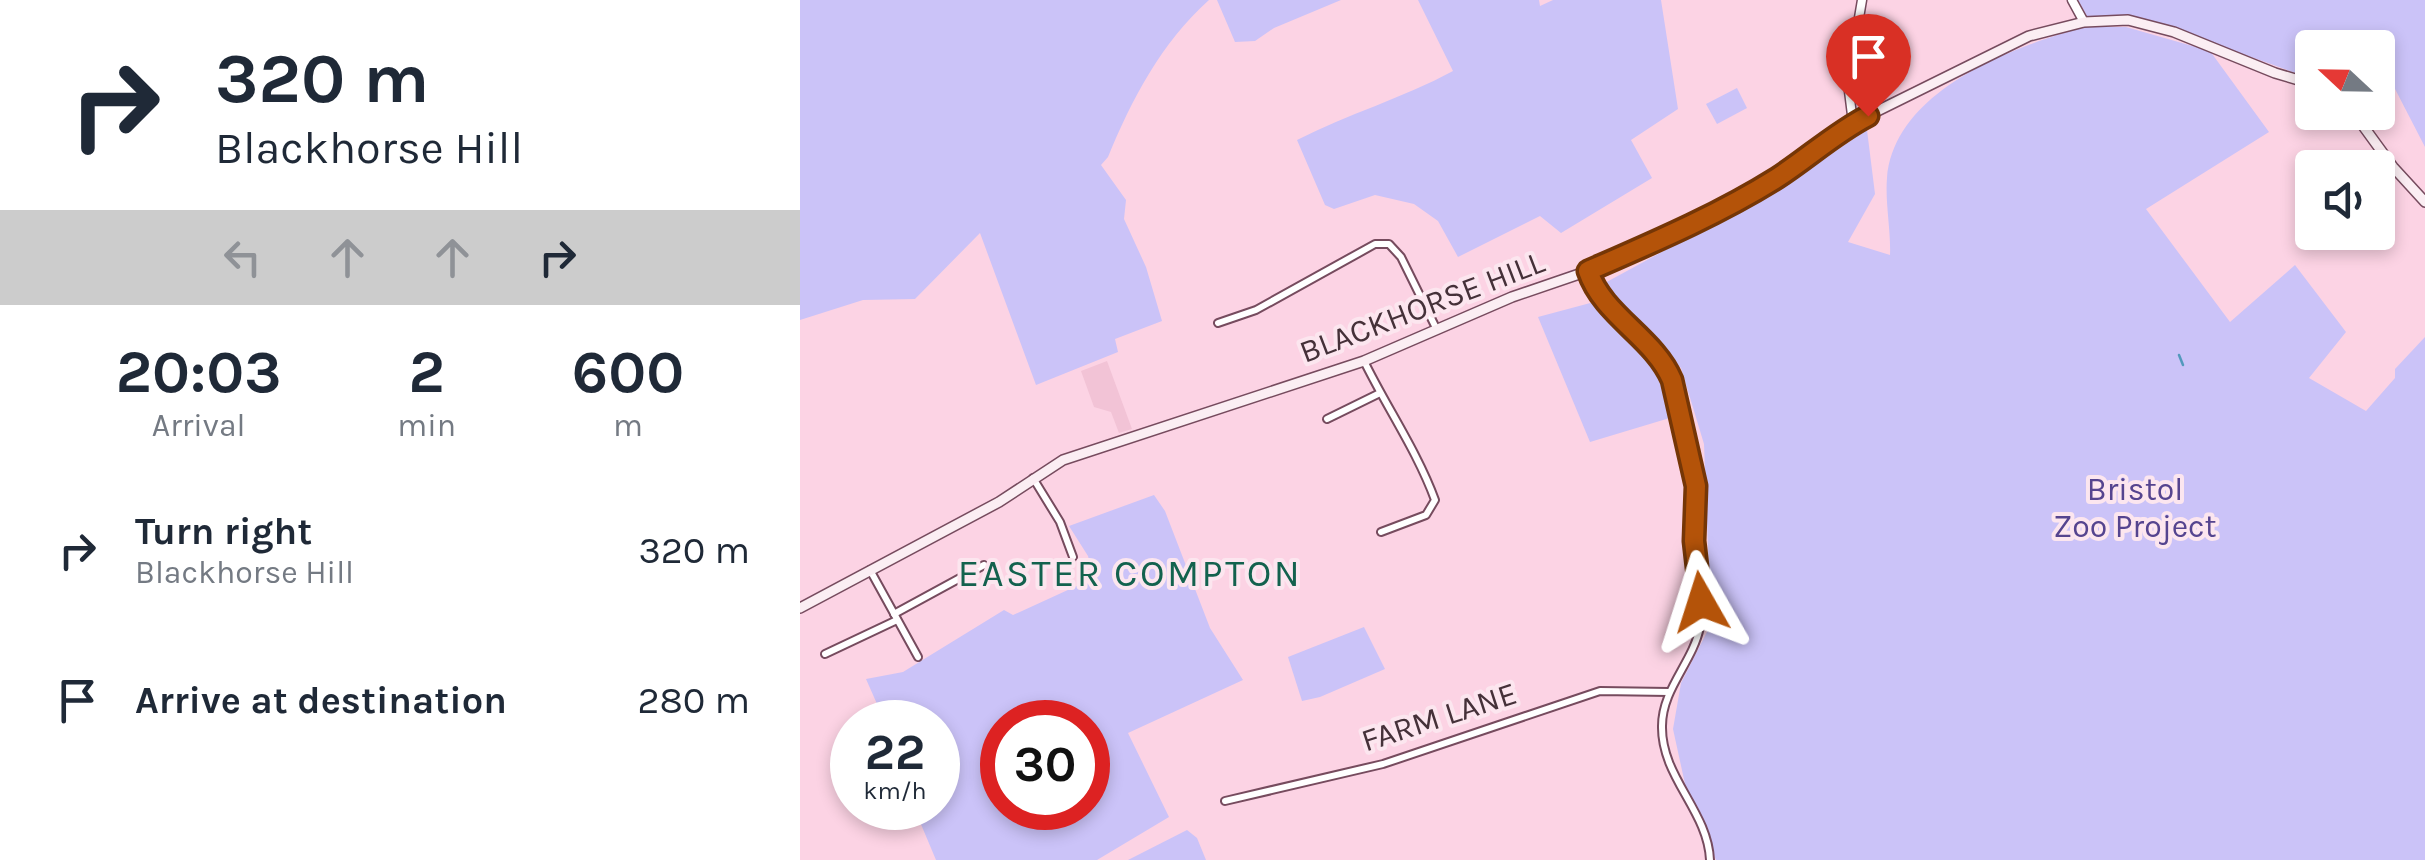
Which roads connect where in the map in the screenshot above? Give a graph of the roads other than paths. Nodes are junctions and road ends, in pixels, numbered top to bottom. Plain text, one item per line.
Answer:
1 (1862, 0) edge
2 (2072, 0) edge
3 (2084, 22) junction
4 (2295, 78) edge
5 (1854, 124) junction
6 (2367, 130) edge
7 (2425, 202) edge
8 (1588, 271) junction
9 (1218, 323) dead end
10 (1437, 330) junction
11 (1364, 361) junction
12 (1380, 393) junction
13 (1327, 418) dead end
14 (1033, 478) junction
15 (1390, 528) junction
16 (1381, 532) dead end
17 (1394, 540) dead end
18 (1072, 557) dead end
19 (984, 565) dead end
20 (869, 569) junction
21 (800, 608) edge
22 (895, 617) junction
23 (835, 636) dead end
24 (840, 647) junction
25 (825, 654) dead end
26 (918, 658) dead end
27 (1669, 692) junction
28 (1225, 801) dead end
29 (1710, 860) edge

1 - 5 street
2 - 3 street
3 - 4 main road, BLACKHORSE HILL
3 - 5 main road, BLACKHORSE HILL
5 - 8 main road, BLACKHORSE HILL
6 - 7 main road
8 - 10 main road, BLACKHORSE HILL
8 - 27 street
9 - 10 street
10 - 11 main road, BLACKHORSE HILL
11 - 12 street
11 - 14 main road, BLACKHORSE HILL
12 - 13 street
12 - 15 street
14 - 18 street
14 - 20 main road, BLACKHORSE HILL
15 - 16 street
15 - 17 street
19 - 22 street
20 - 21 main road, BLACKHORSE HILL
20 - 22 street
22 - 24 street
22 - 26 street
23 - 24 street
24 - 25 street
27 - 28 street, FARM LANE
27 - 29 street

